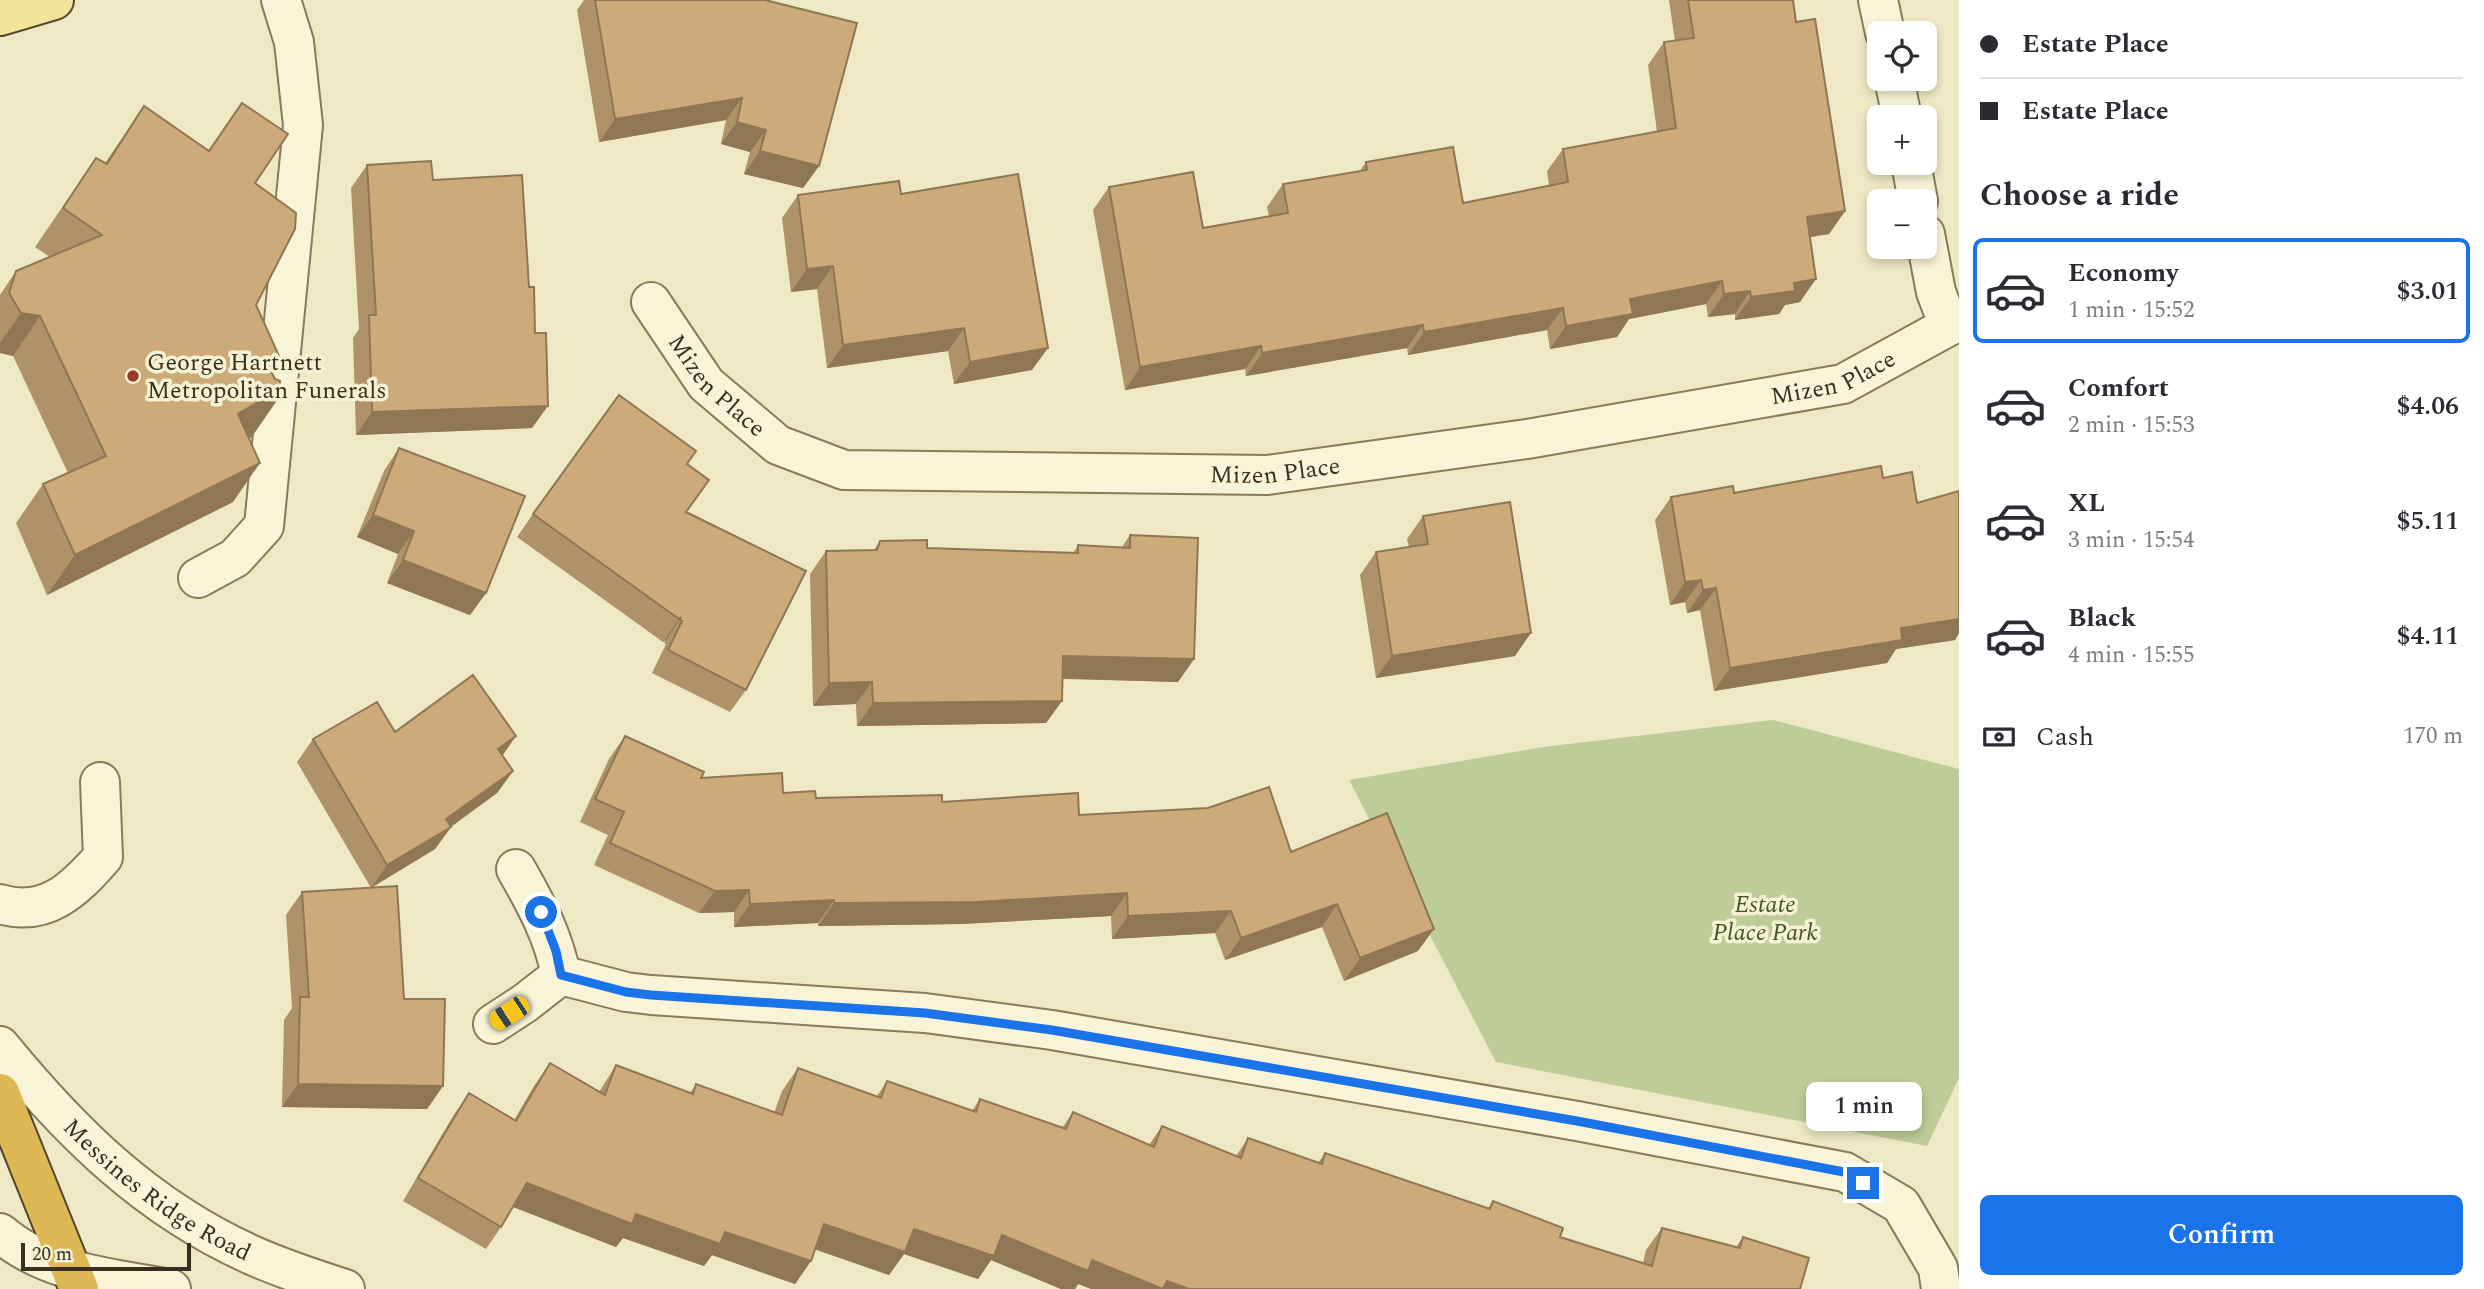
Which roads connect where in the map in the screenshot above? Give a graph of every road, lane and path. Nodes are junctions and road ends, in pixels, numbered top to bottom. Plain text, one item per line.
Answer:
1 (54, 0) edge
2 (281, 0) edge
3 (1878, 0) edge
4 (0, 16) edge
5 (1882, 21) edge
6 (1930, 259) edge
7 (651, 302) dead end
8 (1954, 329) edge
9 (198, 578) dead end
10 (100, 782) dead end
11 (516, 869) dead end
12 (0, 904) edge
13 (561, 975) junction
14 (493, 1024) dead end
15 (0, 1046) edge
16 (0, 1093) edge
17 (0, 1233) edge
18 (76, 1280) edge
19 (171, 1289) edge
20 (345, 1289) edge
21 (1941, 1289) edge

1 - 4 main road
2 - 9 street
3 - 5 street
6 - 8 street
7 - 8 street, Mizen Place
10 - 12 street
11 - 13 street
13 - 14 street
13 - 21 street
15 - 20 street, Messines Ridge Road
16 - 18 highway
17 - 18 street
18 - 19 street

